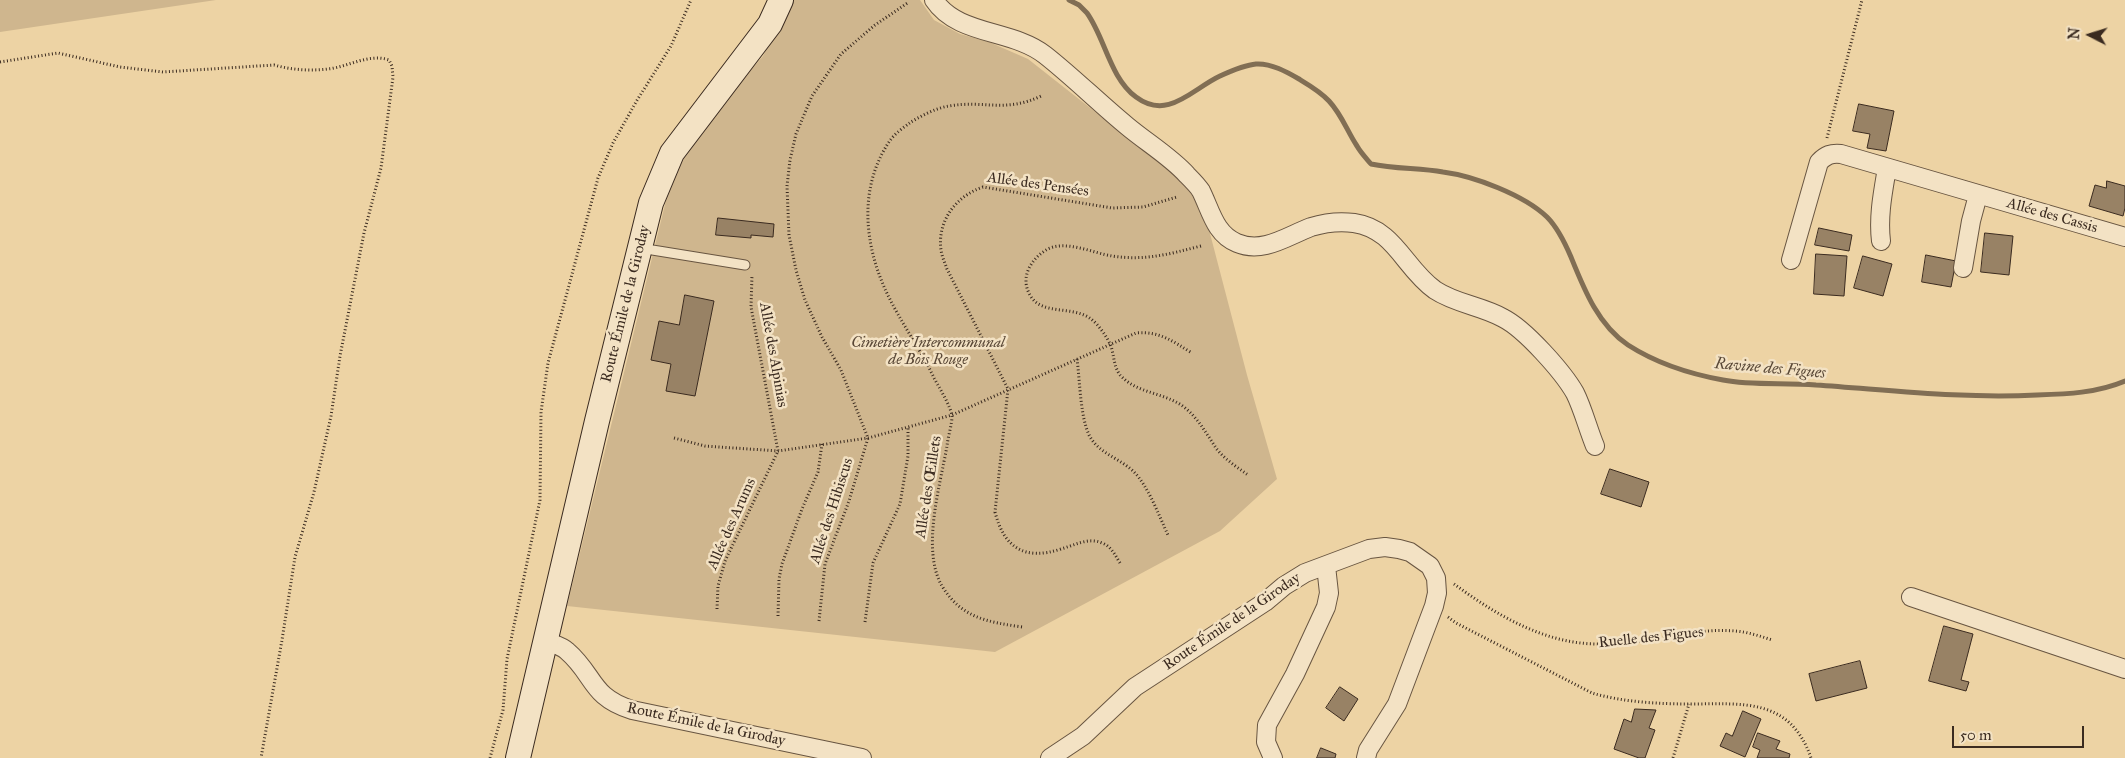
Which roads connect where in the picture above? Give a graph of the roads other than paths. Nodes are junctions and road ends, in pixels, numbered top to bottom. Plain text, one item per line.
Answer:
1 (781, 0) edge
2 (934, 0) edge
3 (1887, 168) junction
4 (1978, 195) junction
5 (2125, 237) edge
6 (1881, 241) dead end
7 (640, 248) junction
8 (1791, 260) dead end
9 (745, 265) road end
10 (1963, 268) dead end
11 (1595, 446) dead end
12 (1326, 566) junction
13 (1911, 597) dead end
14 (546, 641) junction
15 (2125, 669) edge
16 (518, 758) edge
17 (862, 758) edge
18 (1050, 758) edge
19 (1273, 758) edge
20 (1366, 758) edge

1 - 7 main road, Route Émile de la Giroday
2 - 11 street
3 - 4 street, Allée des Cassis
3 - 6 street
3 - 8 street, Allée des Cassis
4 - 5 street, Allée des Cassis
4 - 10 street
7 - 9 lane
7 - 14 main road, Route Émile de la Giroday
12 - 18 street, Route Émile de la Giroday
12 - 19 street
12 - 20 street
13 - 15 street
14 - 16 main road, Route Émile de la Giroday
14 - 17 street, Route Émile de la Giroday

